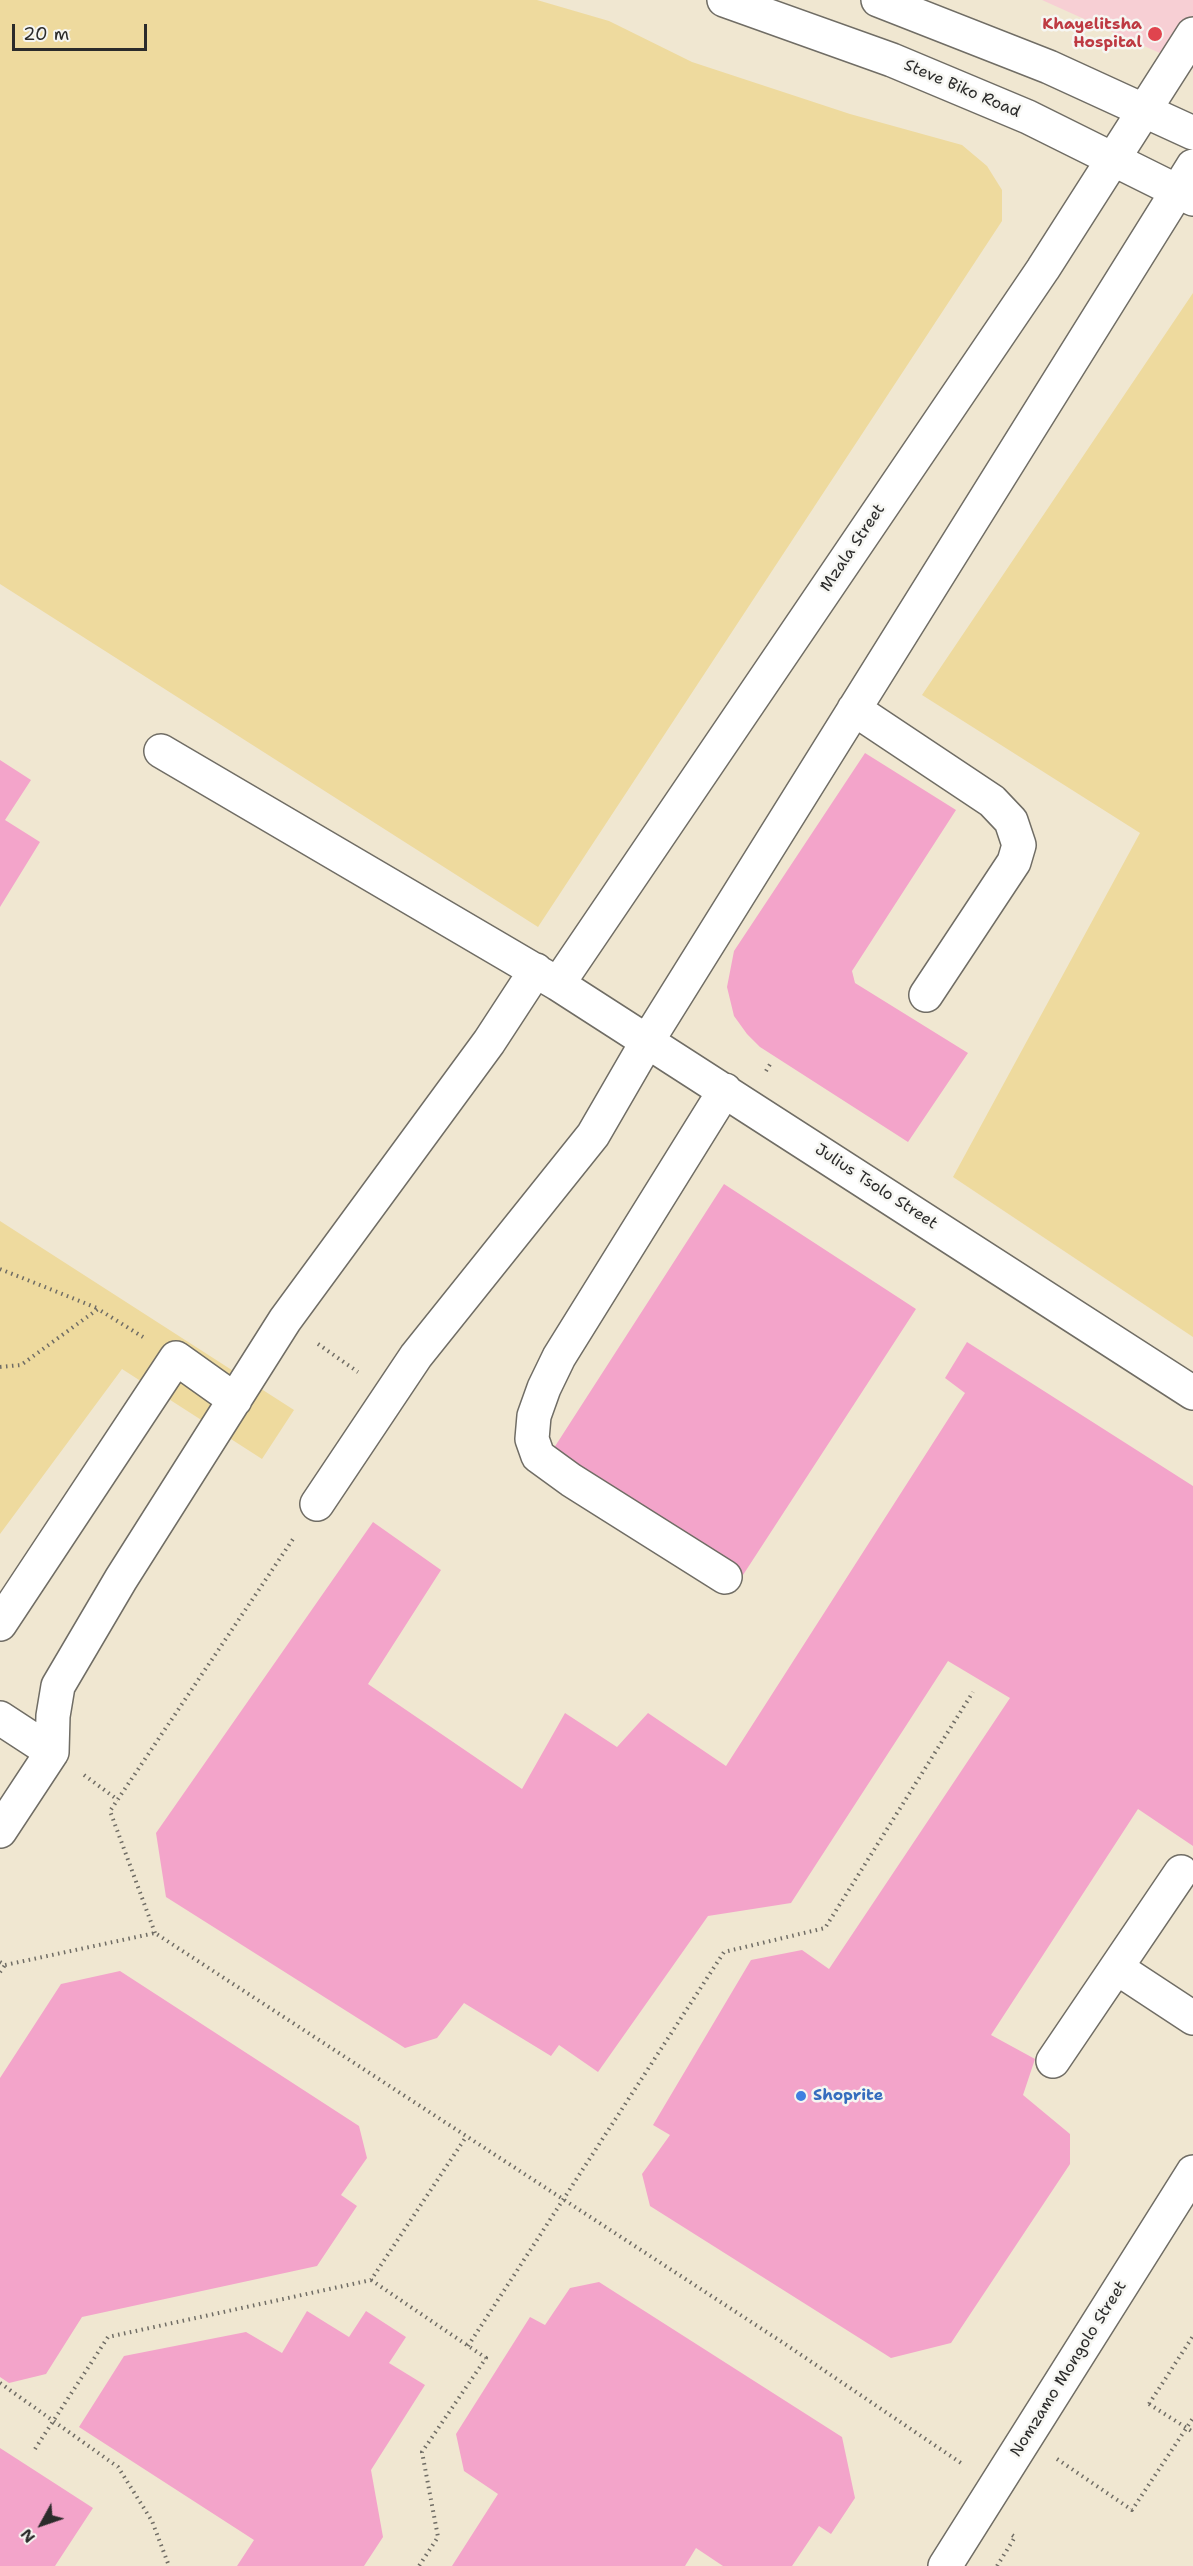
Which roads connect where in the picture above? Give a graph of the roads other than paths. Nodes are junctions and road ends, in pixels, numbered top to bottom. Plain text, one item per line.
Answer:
1 (724, 0) edge
2 (878, 0) edge
3 (1193, 34) edge
4 (1143, 108) junction
5 (1193, 133) edge
6 (1113, 159) junction
7 (1188, 185) edge
8 (854, 710) junction
9 (161, 752) dead end
10 (547, 977) junction
11 (926, 995) dead end
12 (648, 1040) junction
13 (725, 1090) junction
14 (1193, 1393) edge
15 (235, 1400) junction
16 (317, 1504) road end
17 (725, 1577) dead end
18 (0, 1624) edge
19 (0, 1718) edge
20 (52, 1752) junction
21 (0, 1832) edge
22 (1181, 1872) dead end
23 (1117, 1968) junction
24 (1193, 2018) edge
25 (1053, 2061) dead end
26 (1193, 2172) edge
27 (945, 2566) edge

1 - 6 street, Steve Biko Road
2 - 4 street
3 - 4 street, Mzala Street
4 - 5 street
4 - 6 street, Mzala Street
6 - 7 street, Steve Biko Road
6 - 10 street, Mzala Street
7 - 8 street
8 - 11 street
8 - 12 street
9 - 10 street, Julius Tsolo Street
10 - 12 street, Julius Tsolo Street
10 - 15 street, Mzala Street
12 - 13 street, Julius Tsolo Street
12 - 16 street
13 - 14 street, Julius Tsolo Street
13 - 17 street
15 - 18 street
15 - 20 street, Mzala Street
19 - 20 street
20 - 21 street
22 - 23 street
23 - 24 street
23 - 25 street
26 - 27 street, Nomzamo Mongolo Street

